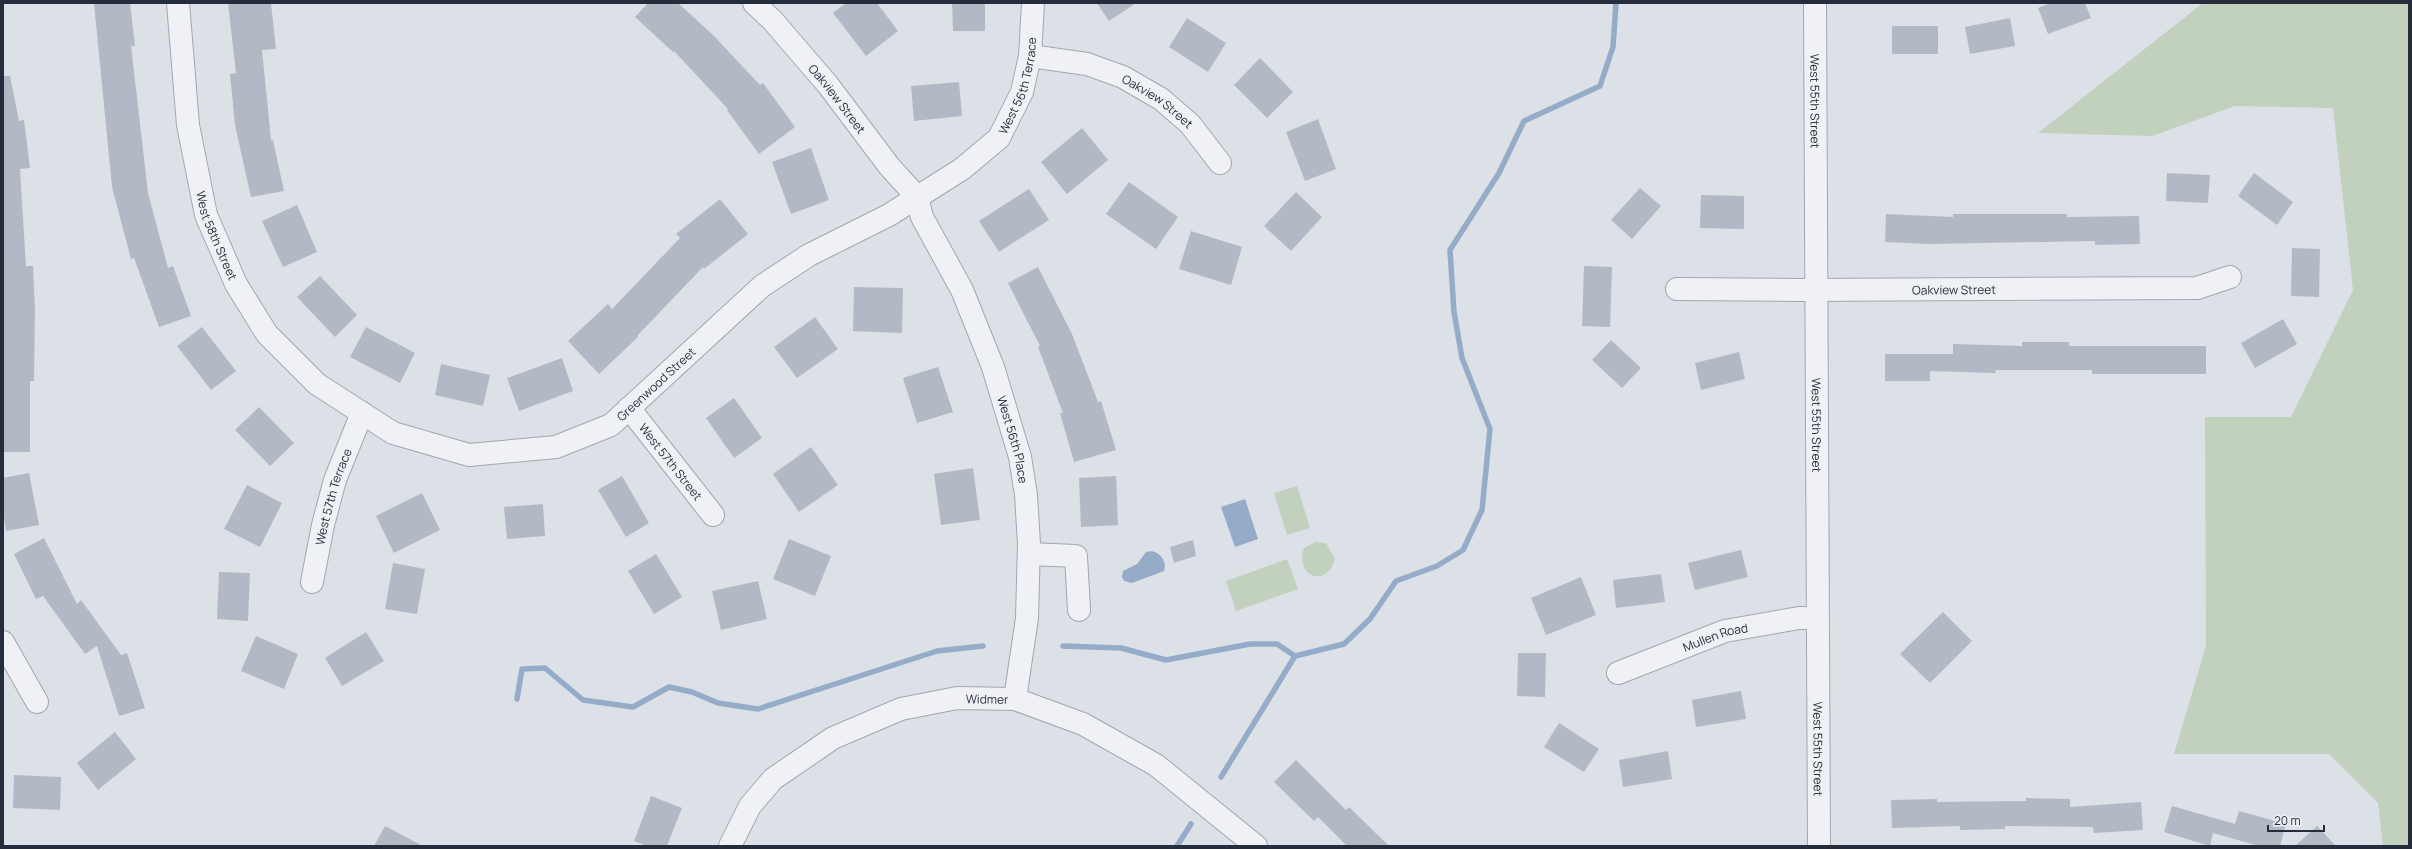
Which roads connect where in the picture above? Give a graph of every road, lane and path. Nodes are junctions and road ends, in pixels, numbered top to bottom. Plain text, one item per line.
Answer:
1 (178, 3) edge
2 (754, 3) edge
3 (1033, 3) edge
4 (1815, 3) edge
5 (1030, 56) junction
6 (1220, 163) dead end
7 (917, 197) junction
8 (2230, 278) dead end
9 (1677, 289) dead end
10 (1816, 290) junction
11 (629, 408) junction
12 (362, 413) junction
13 (713, 515) dead end
14 (1029, 554) junction
15 (312, 582) dead end
16 (1079, 610) dead end
17 (1818, 618) junction
18 (3, 642) edge
19 (1618, 673) dead end
20 (1015, 699) junction
21 (37, 702) dead end
22 (730, 846) edge
23 (1256, 846) edge
24 (1819, 846) edge

1 - 12 street, West 58th Street
2 - 7 street, Oakview Street
3 - 5 street, West 56th Terrace
4 - 10 street, West 55th Street
5 - 6 street, Oakview Street
5 - 7 street, West 56th Terrace
7 - 11 street, Greenwood Street
7 - 14 street, West 56th Place
8 - 10 street, Oakview Street
9 - 10 street, Oakview Street
10 - 17 street, West 55th Street
11 - 12 street, Greenwood Street
11 - 13 street, West 57th Street
12 - 15 street, West 57th Terrace
14 - 16 street
14 - 20 street, West 56th Place
17 - 19 street, Mullen Road
17 - 24 street, West 55th Street
18 - 21 street
20 - 22 street, Widmer
20 - 23 street, Widmer

